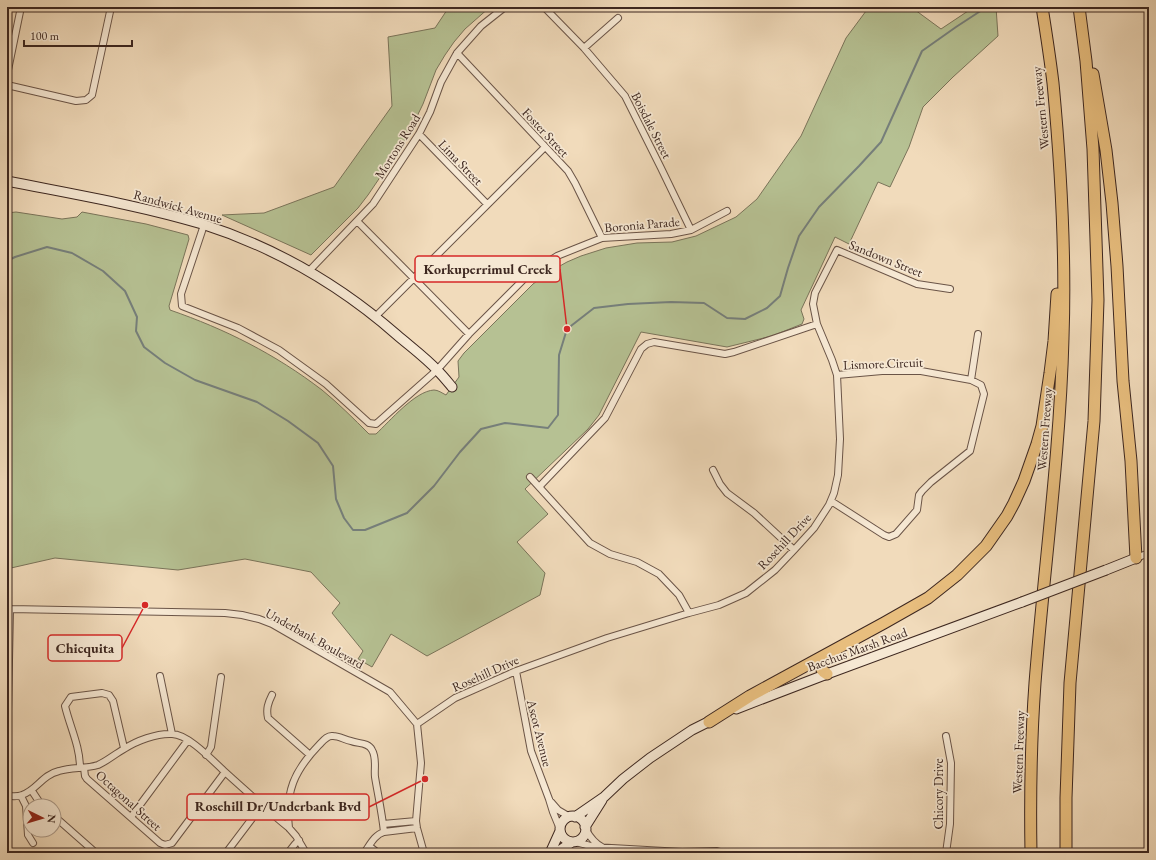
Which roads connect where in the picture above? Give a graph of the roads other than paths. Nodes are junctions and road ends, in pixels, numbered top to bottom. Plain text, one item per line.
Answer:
1 (21, 7) edge
2 (110, 7) edge
3 (505, 7) edge
4 (544, 7) edge
5 (1042, 7) edge
6 (1079, 11) edge
7 (618, 18) dead end
8 (584, 48) junction
9 (457, 53) junction
10 (7, 75) edge
11 (7, 85) edge
12 (419, 134) junction
13 (545, 147) junction
14 (7, 181) edge
15 (487, 204) junction
16 (727, 212) dead end
17 (1062, 212) junction
18 (357, 221) junction
19 (204, 225) junction
20 (690, 230) junction
21 (602, 238) junction
22 (837, 250) joint
23 (309, 271) junction
24 (414, 278) junction
25 (950, 289) dead end
26 (376, 316) junction
27 (817, 324) junction
28 (469, 334) junction
29 (978, 334) dead end
30 (437, 370) junction
31 (837, 375) junction
32 (971, 380) junction
33 (452, 387) dead end
34 (713, 470) dead end
35 (530, 477) dead end
36 (539, 487) junction
37 (831, 500) junction
38 (794, 550) junction
39 (1149, 554) edge
40 (1136, 558) junction
41 (9, 609) edge
42 (689, 612) junction
43 (822, 657) junction
44 (516, 671) junction
45 (827, 674) junction
46 (160, 676) dead end
47 (221, 677) dead end
48 (272, 695) dead end
49 (8, 711) dead end
50 (709, 722) junction
51 (417, 724) junction
52 (172, 734) junction
53 (946, 736) dead end
54 (188, 740) junction
55 (124, 748) junction
56 (206, 754) junction
57 (310, 755) junction
58 (82, 768) junction
59 (224, 772) junction
60 (32, 791) junction
61 (7, 796) edge
62 (21, 796) junction
63 (604, 797) junction
64 (37, 798) edge
65 (549, 799) junction
66 (263, 804) junction
67 (131, 817) junction
68 (572, 817) junction
69 (62, 823) edge
70 (383, 824) junction
71 (416, 825) junction
72 (289, 828) junction
73 (586, 828) junction
74 (560, 830) junction
75 (384, 832) junction
76 (299, 840) junction
77 (574, 842) junction
78 (33, 843) dead end
79 (369, 846) junction
80 (602, 847) junction
81 (636, 851) edge
82 (96, 853) edge
83 (226, 853) edge
84 (288, 853) edge
85 (306, 853) edge
86 (364, 853) edge
87 (378, 853) edge
88 (424, 853) edge
89 (550, 853) edge
90 (556, 853) edge
91 (724, 853) edge
92 (946, 853) edge
93 (1030, 853) edge
94 (1066, 853) edge

1 - 10 street
2 - 11 street
3 - 9 street, Mortons Road
4 - 8 street, Boisdale Street
5 - 17 highway, Western Freeway
6 - 40 highway
6 - 94 highway
7 - 8 street
8 - 20 street, Boisdale Street
9 - 12 street, Mortons Road
9 - 13 street, Foster Street
12 - 15 street, Lima Street
12 - 18 street, Mortons Road
13 - 15 street
13 - 21 street, Foster Street
14 - 19 main road, Randwick Avenue
15 - 24 street
16 - 20 street, Boronia Parade
17 - 43 highway
17 - 93 highway, Western Freeway
18 - 23 street, Mortons Road
18 - 24 street
19 - 23 main road, Randwick Avenue
19 - 30 street, Boronia Parade
20 - 21 street, Boronia Parade
21 - 28 street, Boronia Parade
22 - 25 street, Sandown Street
22 - 27 street, Rosehill Drive
23 - 26 main road, Randwick Avenue
24 - 26 street
24 - 28 street
26 - 30 main road, Randwick Avenue
27 - 31 street, Rosehill Drive
27 - 36 street
28 - 30 street, Boronia Parade
29 - 32 street
30 - 33 main road, Randwick Avenue
31 - 32 street, Lismore Circuit
31 - 37 street, Rosehill Drive
32 - 37 street
34 - 38 street
35 - 36 street
36 - 42 street
37 - 38 street, Rosehill Drive
38 - 42 street, Rosehill Drive
39 - 40 street
40 - 45 main road, Bacchus Marsh Road, bridge
41 - 49 street
41 - 51 street, Underbank Boulevard
42 - 44 street, Rosehill Drive
43 - 45 highway
43 - 50 highway
44 - 51 street, Rosehill Drive
44 - 65 street, Ascot Avenue
45 - 50 main road, Bacchus Marsh Road
46 - 52 street
47 - 56 street
48 - 57 street
50 - 63 main road, Bacchus Marsh Road
51 - 71 street
52 - 54 street
52 - 55 street
53 - 92 street, Chicory Drive
54 - 56 street
54 - 67 street
55 - 58 street
55 - 58 street
56 - 59 street
57 - 70 street
57 - 72 street
58 - 60 street
58 - 67 street, Octagonal Street
59 - 66 street
59 - 67 street, Octagonal Street
60 - 62 street
60 - 64 street
61 - 62 street
62 - 78 street
63 - 68 main road, Bacchus Marsh Road
63 - 73 main road, Bacchus Marsh Road
65 - 68 street
65 - 74 street, Ascot Avenue
66 - 72 street
66 - 83 street
68 - 73 main road
68 - 74 main road
69 - 82 street
70 - 71 street
70 - 75 street
71 - 75 street
71 - 88 street
72 - 76 street
73 - 77 main road
73 - 80 street
74 - 77 main road
74 - 89 main road
75 - 79 street
76 - 84 street
76 - 85 street
77 - 80 street
77 - 90 main road
79 - 86 street
79 - 87 street
80 - 81 street
81 - 91 street

